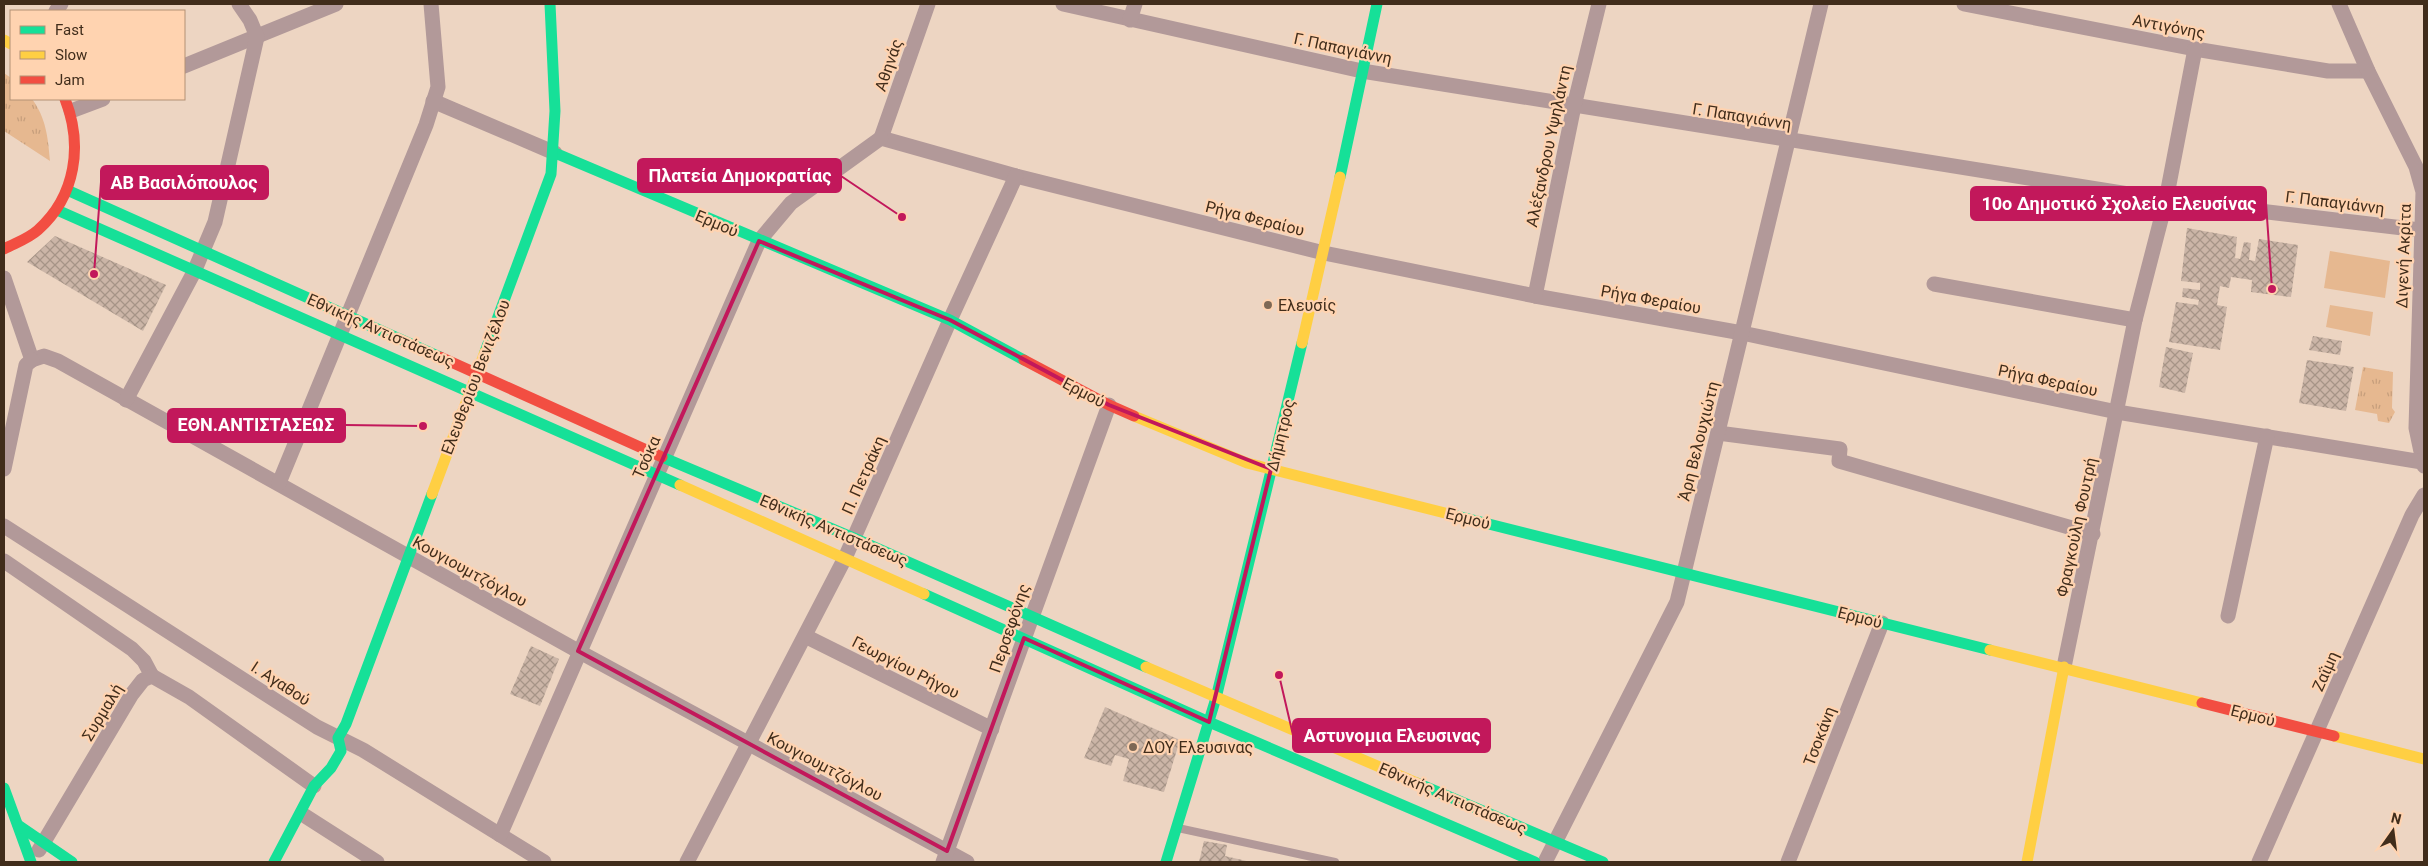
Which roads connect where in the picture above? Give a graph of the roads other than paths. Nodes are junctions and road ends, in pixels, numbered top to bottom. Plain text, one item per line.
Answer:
1 (239, 4) edge
2 (336, 4) edge
3 (431, 4) edge
4 (550, 4) edge
5 (928, 4) edge
6 (1063, 4) edge
7 (1135, 4) edge
8 (1377, 4) edge
9 (1598, 4) edge
10 (1820, 4) edge
11 (1964, 4) edge
12 (2339, 4) edge
13 (1130, 20) junction
14 (257, 37) junction
15 (2195, 50) junction
16 (185, 66) edge
17 (1362, 71) junction
18 (2368, 71) junction
19 (97, 100) edge
20 (433, 101) junction
21 (68, 105) edge
22 (1574, 106) junction
23 (881, 138) junction
24 (1787, 141) junction
25 (554, 153) junction
26 (1016, 176) junction
27 (67, 190) junction
28 (2166, 200) junction
29 (57, 210) junction
30 (2420, 230) junction
31 (759, 241) junction
32 (4, 249) edge
33 (202, 252) junction
34 (1324, 253) junction
35 (194, 272) junction
36 (4, 278) edge
37 (1934, 284) dead end
38 (1535, 296) junction
39 (346, 315) junction
40 (950, 320) junction
41 (2135, 320) junction
42 (1742, 333) junction
43 (340, 334) junction
44 (32, 360) junction
45 (477, 373) junction
46 (469, 393) junction
47 (126, 400) junction
48 (1109, 405) junction
49 (2117, 412) junction
50 (1718, 433) junction
51 (2267, 436) junction
52 (665, 458) junction
53 (2423, 464) edge
54 (4, 469) edge
55 (1271, 469) junction
56 (657, 476) junction
57 (279, 483) junction
58 (2424, 495) edge
59 (4, 526) edge
60 (2093, 534) junction
61 (854, 538) junction
62 (408, 556) junction
63 (845, 558) junction
64 (4, 561) edge
65 (1685, 572) junction
66 (1031, 616) junction
67 (2228, 616) dead end
68 (1882, 622) junction
69 (805, 636) junction
70 (1024, 638) junction
71 (578, 652) junction
72 (2064, 667) junction
73 (152, 676) junction
74 (1216, 698) junction
75 (1209, 722) junction
76 (992, 730) junction
77 (2316, 731) junction
78 (338, 738) junction
79 (749, 745) junction
80 (2424, 759) edge
81 (314, 786) junction
82 (4, 788) edge
83 (302, 814) junction
84 (18, 826) junction
85 (1176, 828) junction
86 (500, 835) junction
87 (1555, 840) junction
88 (44, 844) junction
89 (945, 857) edge
90 (31, 862) edge
91 (72, 862) edge
92 (274, 862) edge
93 (377, 862) edge
94 (544, 862) edge
95 (687, 862) edge
96 (967, 862) edge
97 (1166, 862) edge
98 (1335, 862) edge
99 (1534, 862) edge
100 (1545, 862) edge
101 (1603, 862) edge
102 (1788, 862) edge
103 (2027, 862) edge
104 (2259, 862) edge

1 - 14 street
2 - 14 street
3 - 20 street
4 - 25 street, Ελευθερίου Βενιζέλου
5 - 23 street, Αθηνάς
6 - 13 street, Γ. Παπαγιάννη
7 - 13 street
8 - 17 street, Δήμητρος
9 - 22 street, Αλέξανδρου Υψηλάντη
10 - 24 street, Άρη Βελουχιώτη
11 - 15 street, Αντιγόνης
12 - 18 street, Διγενή Ακρίτα
13 - 17 street, Γ. Παπαγιάννη
14 - 16 street
14 - 33 street
15 - 18 street, Αντιγόνης
15 - 28 street, Φραγκούλη Φουτρή
17 - 22 street, Γ. Παπαγιάννη
17 - 34 street, Δήμητρος
18 - 30 street, Διγενή Ακρίτα
19 - 21 street
20 - 25 street
20 - 39 street
21 - 27 street
22 - 24 street, Γ. Παπαγιάννη
22 - 38 street, Αλέξανδρου Υψηλάντη
23 - 26 street, Ρήγα Φεραίου
23 - 31 street, Τσόκα
24 - 28 street, Γ. Παπαγιάννη
24 - 42 street, Άρη Βελουχιώτη
25 - 31 street, Ερμού
25 - 45 street, Ελευθερίου Βενιζέλου
26 - 34 street, Ρήγα Φεραίου
26 - 40 street, Π. Πετράκη
27 - 29 street
27 - 33 street, Εθνικής Αντιστάσεως
28 - 30 street, Γ. Παπαγιάννη
28 - 41 street, Φραγκούλη Φουτρή
29 - 32 street
29 - 35 street, Εθνικής Αντιστάσεως
30 - 53 street, Διγενή Ακρίτα
31 - 40 street, Ερμού
31 - 52 street, Τσόκα
33 - 35 street
33 - 39 street, Εθνικής Αντιστάσεως
34 - 38 street, Ρήγα Φεραίου
34 - 55 street, Δήμητρος
35 - 43 street, Εθνικής Αντιστάσεως
35 - 47 street
36 - 44 street
37 - 41 street
38 - 42 street, Ρήγα Φεραίου
39 - 43 street
39 - 45 street, Εθνικής Αντιστάσεως
40 - 48 street, Ερμού
40 - 61 street, Π. Πετράκη
41 - 49 street, Φραγκούλη Φουτρή
42 - 49 street, Ρήγα Φεραίου
42 - 50 street, Άρη Βελουχιώτη
43 - 46 street, Εθνικής Αντιστάσεως
43 - 57 street
44 - 47 street, Κουγιουμτζόγλου
44 - 54 street
45 - 46 street, Ελευθερίου Βενιζέλου
45 - 52 street, Εθνικής Αντιστάσεως
46 - 56 street, Εθνικής Αντιστάσεως
46 - 62 street, Ελευθερίου Βενιζέλου
47 - 57 street, Κουγιουμτζόγλου
48 - 55 street, Ερμού
48 - 66 street, Περσεφόνης
49 - 51 street, Ρήγα Φεραίου
49 - 60 street, Φραγκούλη Φουτρή
50 - 60 street
50 - 65 street, Άρη Βελουχιώτη
51 - 53 street, Ρήγα Φεραίου
51 - 67 street
52 - 56 street, Τσόκα
52 - 61 street, Εθνικής Αντιστάσεως
55 - 65 street, Ερμού
55 - 74 street, Δήμητρος
56 - 63 street, Εθνικής Αντιστάσεως
56 - 71 street, Τσόκα
57 - 62 street, Κουγιουμτζόγλου
58 - 77 street, Ζαΐμη
59 - 78 street, Ι. Αγαθού
60 - 72 street, Φραγκούλη Φουτρή
61 - 63 street, Π. Πετράκη
61 - 66 street, Εθνικής Αντιστάσεως
62 - 71 street, Κουγιουμτζόγλου
62 - 78 street, Ελευθερίου Βενιζέλου
63 - 69 street, Π. Πετράκη
63 - 70 street, Εθνικής Αντιστάσεως
64 - 73 street
65 - 68 street, Ερμού
65 - 87 street, Άρη Βελουχιώτη
66 - 70 street, Περσεφόνης
66 - 74 street, Εθνικής Αντιστάσεως
68 - 72 street, Ερμού
68 - 102 street, Τσοκάνη
69 - 76 street, Γεωργίου Ρήγου
69 - 79 street, Π. Πετράκη
70 - 75 street, Εθνικής Αντιστάσεως
70 - 76 street, Περσεφόνης
71 - 79 street, Κουγιουμτζόγλου
71 - 86 street, Τσόκα
72 - 77 street, Ερμού
72 - 103 street, Φραγκούλη Φουτρή
73 - 81 street
73 - 88 street, Συρμαλή
74 - 75 street, Δήμητρος
74 - 87 street, Εθνικής Αντιστάσεως
75 - 85 street, Δήμητρος
75 - 99 street, Εθνικής Αντιστάσεως
76 - 89 street, Περσεφόνης
77 - 80 street, Ερμού
77 - 104 street, Ζαΐμη
78 - 81 street, Ελευθερίου Βενιζέλου
78 - 86 street, Ι. Αγαθού
79 - 89 street, Κουγιουμτζόγλου
79 - 95 street, Π. Πετράκη
81 - 83 street
82 - 84 street
83 - 92 street
83 - 93 street
84 - 88 street
84 - 90 street
85 - 97 street, Δήμητρος
85 - 98 lane
86 - 94 street, Ι. Αγαθού
87 - 100 street, Άρη Βελουχιώτη
87 - 101 street, Εθνικής Αντιστάσεως
88 - 90 street, Συρμαλή
88 - 91 street
89 - 96 street, Κουγιουμτζόγλου

